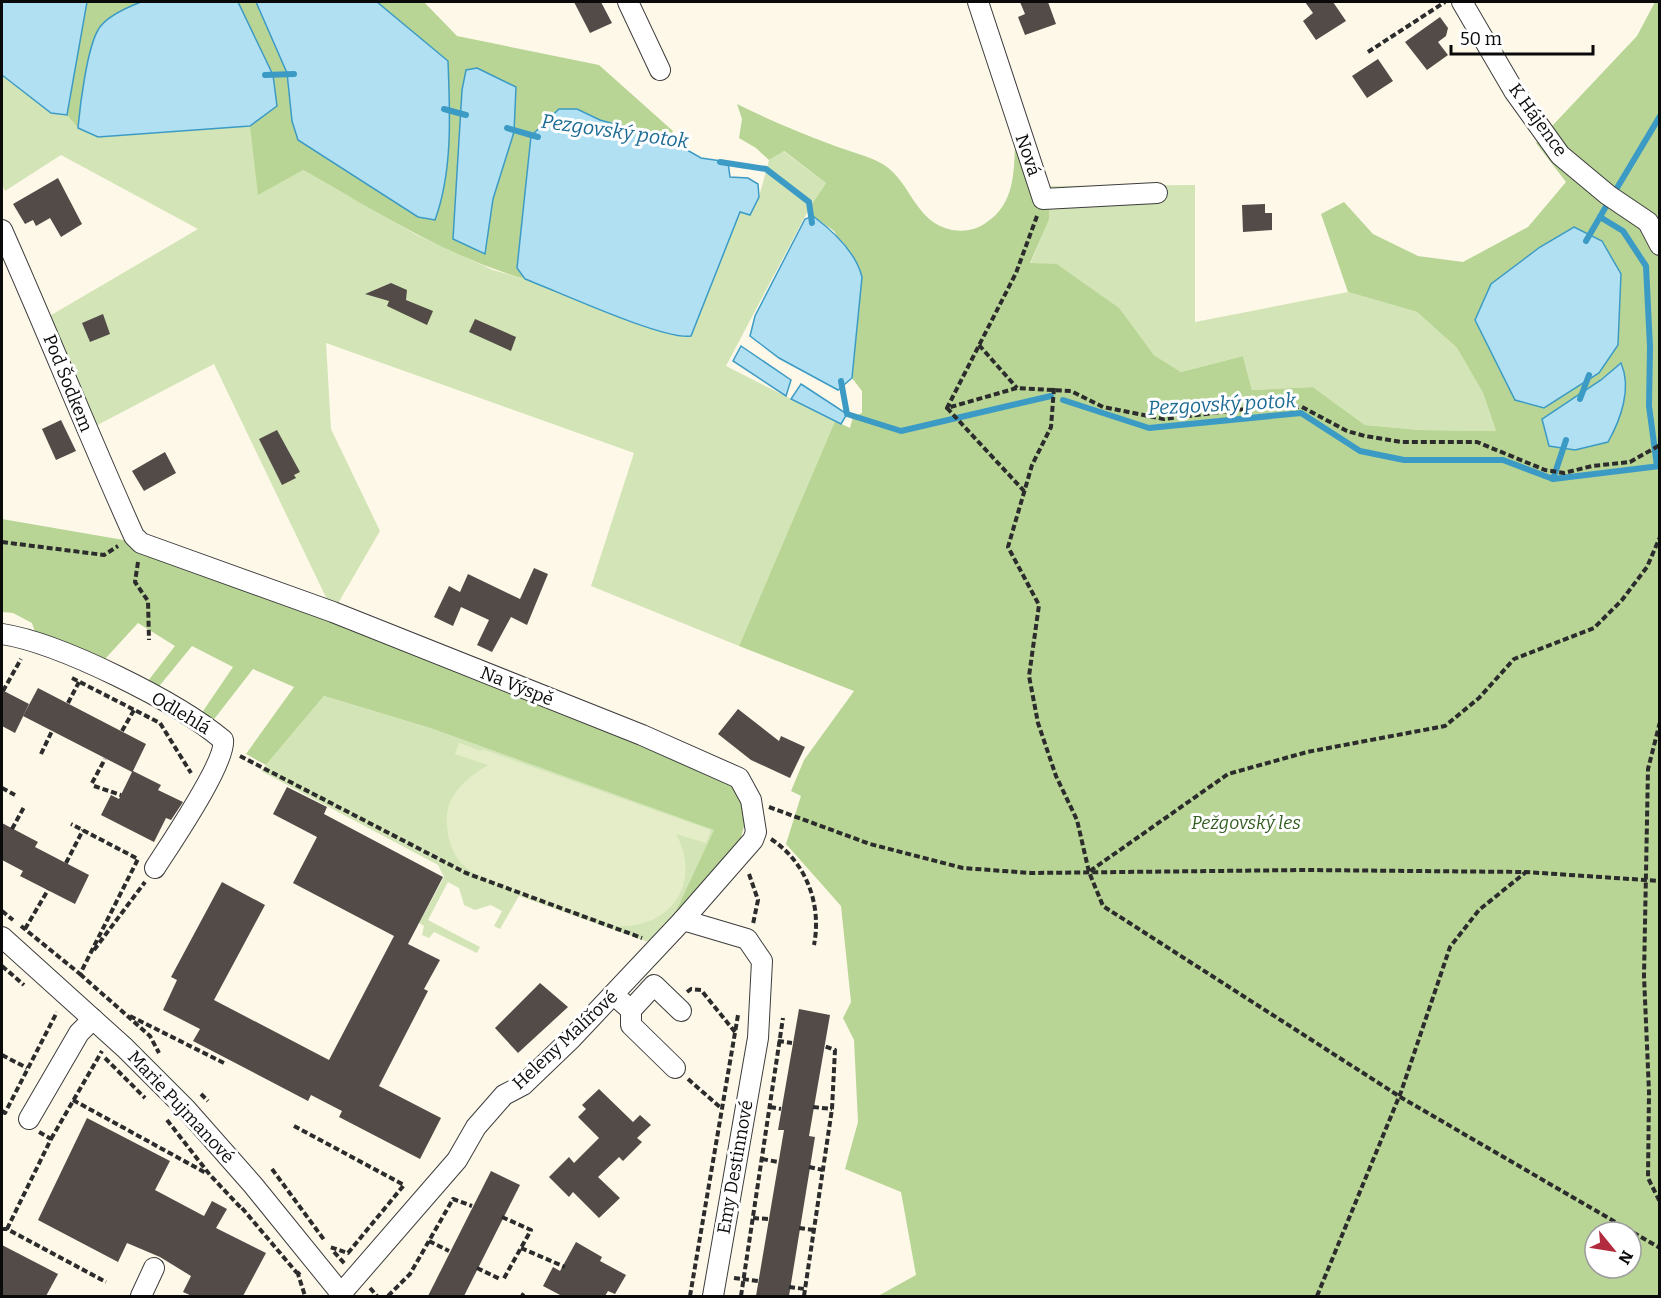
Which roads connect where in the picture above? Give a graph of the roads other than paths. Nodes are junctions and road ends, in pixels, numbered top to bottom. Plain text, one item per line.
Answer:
1 (628, 2) edge
2 (978, 2) edge
3 (1462, 2) edge
4 (660, 70) dead end
5 (1157, 193) dead end
6 (2, 230) edge
7 (1659, 245) edge
8 (137, 539) joint
9 (2, 634) edge
10 (155, 868) road end
11 (683, 920) junction
12 (2, 937) edge
13 (614, 995) junction
14 (677, 1008) road end
15 (631, 1010) junction
16 (93, 1018) junction
17 (675, 1068) road end
18 (25, 1122) road end
19 (154, 1268) dead end
20 (141, 1296) edge
21 (341, 1296) edge
22 (712, 1296) edge

1 - 4 street
2 - 5 street, Nová
3 - 7 street, K Hájence
6 - 8 street, Pod Šodkem
8 - 11 street, Na Výspě
9 - 10 street, Odlehlá
11 - 13 street, Heleny Malířové
11 - 22 street, Emy Destinnové
12 - 16 street, Marie Pujmanové
13 - 15 street
13 - 21 street, Heleny Malířové
14 - 15 street
15 - 17 street
16 - 18 street
16 - 21 street, Marie Pujmanové
19 - 20 street

